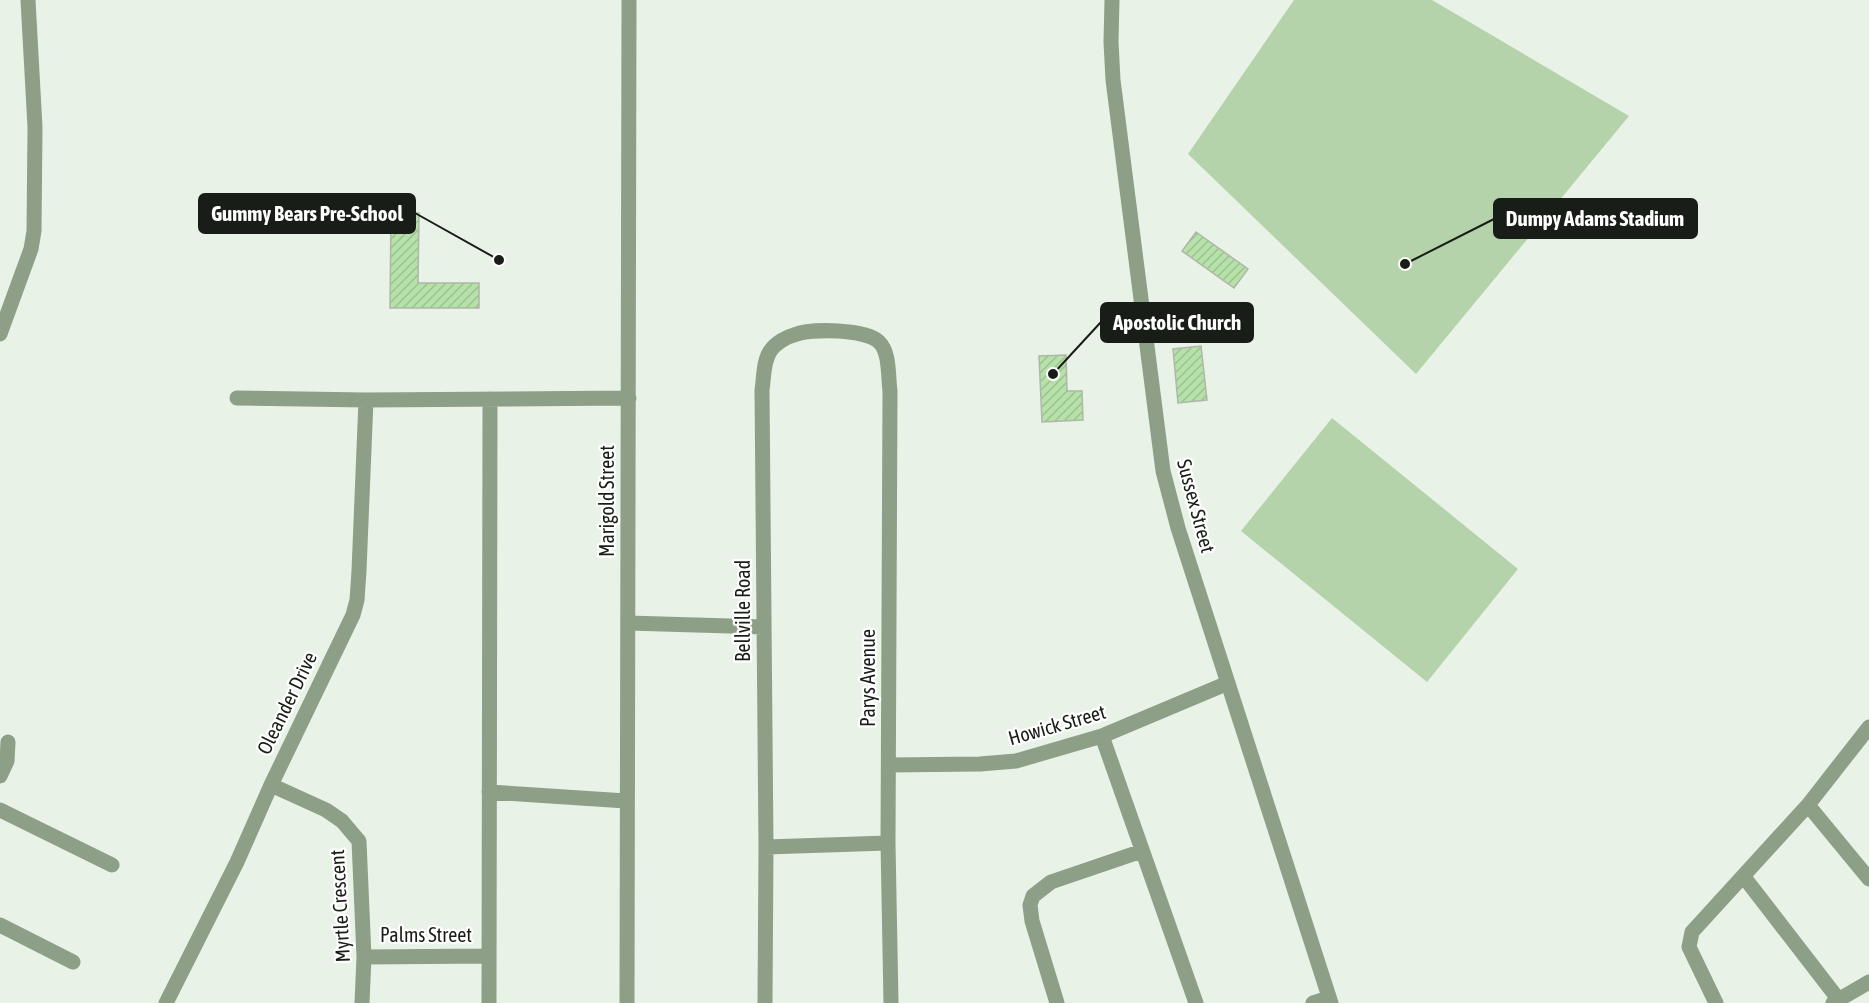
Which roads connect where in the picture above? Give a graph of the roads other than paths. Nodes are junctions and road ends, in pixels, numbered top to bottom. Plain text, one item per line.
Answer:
1 (28, 0) edge
2 (629, 0) edge
3 (1112, 0) edge
4 (0, 334) edge
5 (886, 353) joint
6 (237, 398) dead end
7 (628, 398) junction
8 (490, 399) junction
9 (366, 400) junction
10 (628, 623) junction
11 (764, 627) junction
12 (1228, 683) junction
13 (1869, 727) edge
14 (1102, 736) junction
15 (8, 742) dead end
16 (889, 765) junction
17 (0, 776) edge
18 (271, 785) junction
19 (489, 792) junction
20 (626, 801) junction
21 (1808, 805) junction
22 (0, 810) edge
23 (888, 843) junction
24 (765, 847) junction
25 (1142, 851) junction
26 (112, 865) dead end
27 (1744, 878) junction
28 (1869, 879) edge
29 (0, 925) edge
30 (489, 956) junction
31 (364, 957) junction
32 (73, 962) dead end
33 (1869, 982) edge
34 (1330, 1000) edge
35 (1836, 1002) edge
36 (166, 1003) edge
37 (362, 1003) edge
38 (489, 1003) edge
39 (627, 1003) edge
40 (765, 1003) edge
41 (891, 1003) edge
42 (1057, 1003) edge
43 (1196, 1003) edge
44 (1313, 1003) edge
45 (1716, 1003) edge

1 - 4 street
2 - 7 street, Marigold Street
3 - 12 street, Sussex Street
5 - 11 street, Bellville Road
5 - 16 street, Parys Avenue
6 - 9 street
7 - 8 street
7 - 10 street, Marigold Street
8 - 9 street
8 - 19 street
9 - 18 street, Oleander Drive
10 - 11 street
10 - 20 street, Marigold Street
11 - 24 street, Bellville Road
12 - 14 street, Howick Street
12 - 34 street, Sussex Street
13 - 21 street
14 - 16 street, Howick Street
14 - 25 street
15 - 17 street
16 - 23 street, Parys Avenue
18 - 31 street, Myrtle Crescent
18 - 36 street, Oleander Drive
19 - 20 street
19 - 30 street
20 - 39 street, Marigold Street
21 - 27 street
21 - 28 street
22 - 26 street
23 - 24 street
23 - 41 street, Parys Avenue
24 - 40 street, Bellville Road
25 - 42 street
25 - 43 street
27 - 35 street
27 - 45 street
29 - 32 street
30 - 31 street, Palms Street
30 - 38 street
31 - 37 street, Myrtle Crescent
33 - 35 street
34 - 44 street

